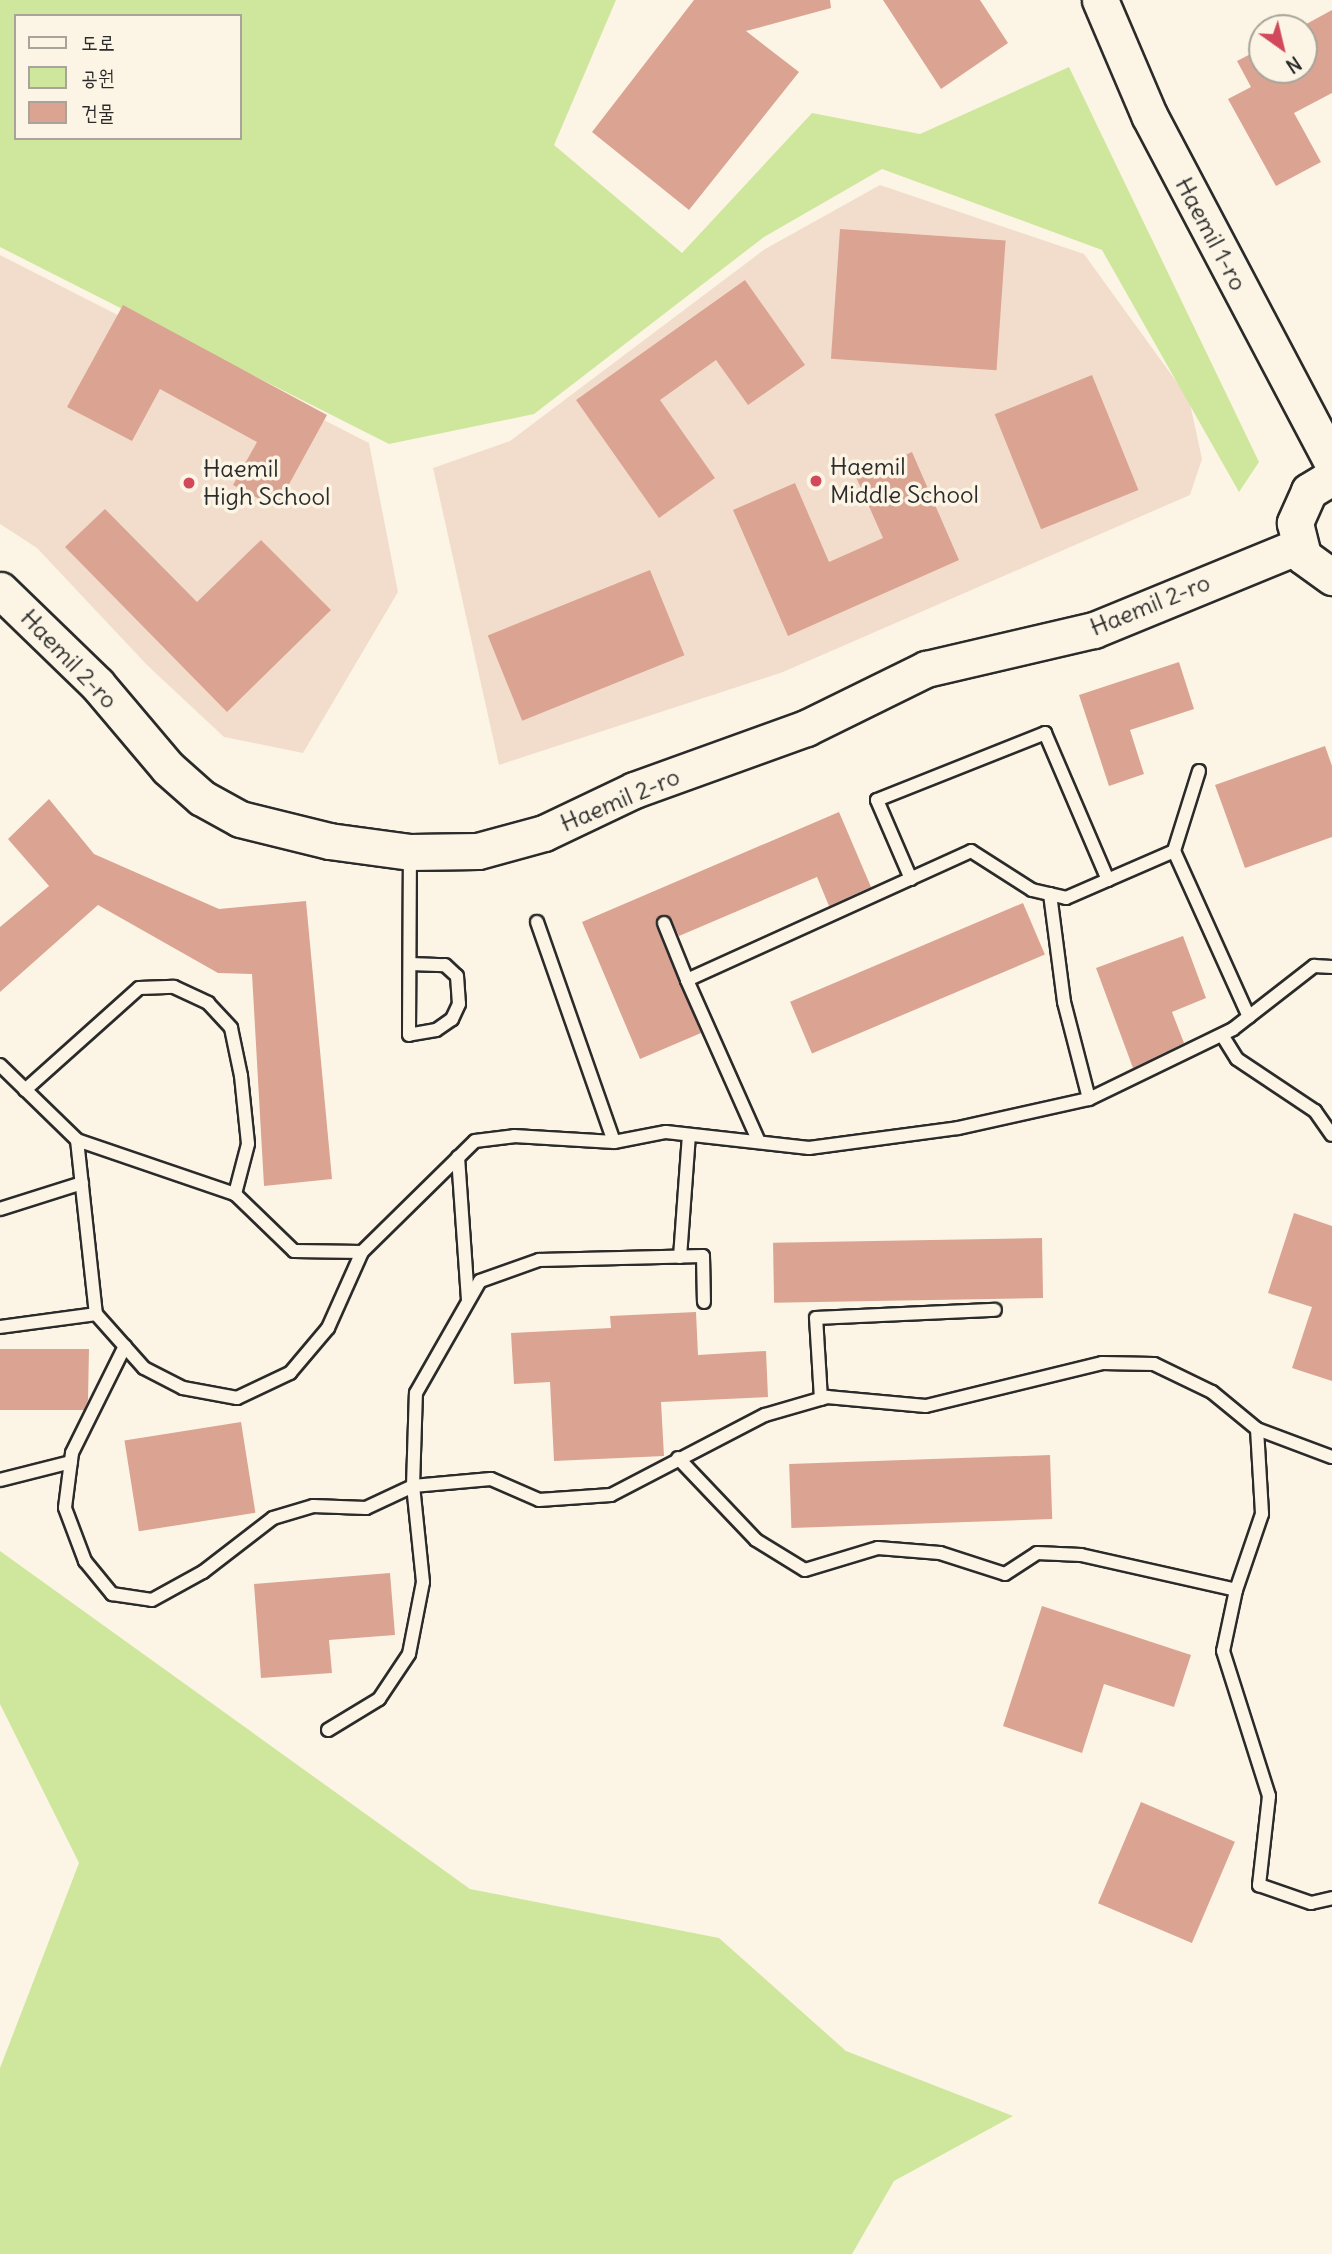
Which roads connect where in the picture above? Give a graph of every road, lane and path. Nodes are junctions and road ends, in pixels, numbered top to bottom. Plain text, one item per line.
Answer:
1 (1100, 0) edge
2 (1332, 462) edge
3 (1332, 477) edge
4 (1299, 546) junction
5 (1332, 577) edge
6 (0, 590) edge
7 (1199, 771) dead end
8 (1174, 851) junction
9 (410, 852) junction
10 (911, 879) junction
11 (1108, 880) junction
12 (1051, 894) junction
13 (537, 922) dead end
14 (664, 923) dead end
15 (410, 964) junction
16 (1332, 967) edge
17 (687, 980) junction
18 (1249, 1017) junction
19 (1222, 1035) junction
20 (0, 1065) edge
21 (25, 1090) junction
22 (1089, 1098) junction
23 (689, 1135) junction
24 (1332, 1135) edge
25 (77, 1140) junction
26 (614, 1142) junction
27 (759, 1142) junction
28 (458, 1157) junction
29 (82, 1183) junction
30 (235, 1194) junction
31 (0, 1209) edge
32 (362, 1252) junction
33 (680, 1256) junction
34 (468, 1302) junction
35 (704, 1302) dead end
36 (995, 1310) dead end
37 (96, 1314) junction
38 (0, 1327) edge
39 (125, 1346) junction
40 (821, 1399) junction
41 (1257, 1429) junction
42 (1332, 1457) edge
43 (678, 1458) junction
44 (71, 1462) junction
45 (0, 1480) edge
46 (413, 1486) junction
47 (1236, 1590) junction
48 (328, 1730) dead end
49 (1332, 1898) edge

1 - 2 street, Haemil 1-ro
3 - 4 street
4 - 5 street
4 - 9 street, Haemil 2-ro
6 - 9 street, Haemil 2-ro
7 - 8 lane
8 - 11 lane
8 - 18 lane
9 - 15 lane
10 - 11 lane
10 - 12 lane
10 - 17 lane
11 - 12 lane
12 - 22 lane
13 - 26 lane
14 - 17 lane
15 - 15 lane
16 - 18 lane
17 - 27 lane
18 - 19 lane
19 - 22 lane
19 - 24 lane
20 - 21 lane
21 - 25 lane
21 - 30 lane
22 - 27 lane
23 - 26 lane
23 - 27 lane
23 - 33 lane
25 - 29 lane
25 - 30 lane
26 - 28 lane
28 - 32 lane
28 - 34 lane
29 - 31 lane
29 - 37 lane
30 - 32 lane
32 - 39 lane
33 - 34 lane
33 - 35 lane
34 - 46 lane
36 - 40 lane
37 - 38 lane
37 - 39 lane
39 - 44 lane
40 - 41 lane
40 - 43 lane
41 - 42 lane
41 - 47 lane
43 - 46 lane
43 - 47 lane
44 - 45 lane
44 - 46 lane
46 - 48 lane
47 - 49 lane

